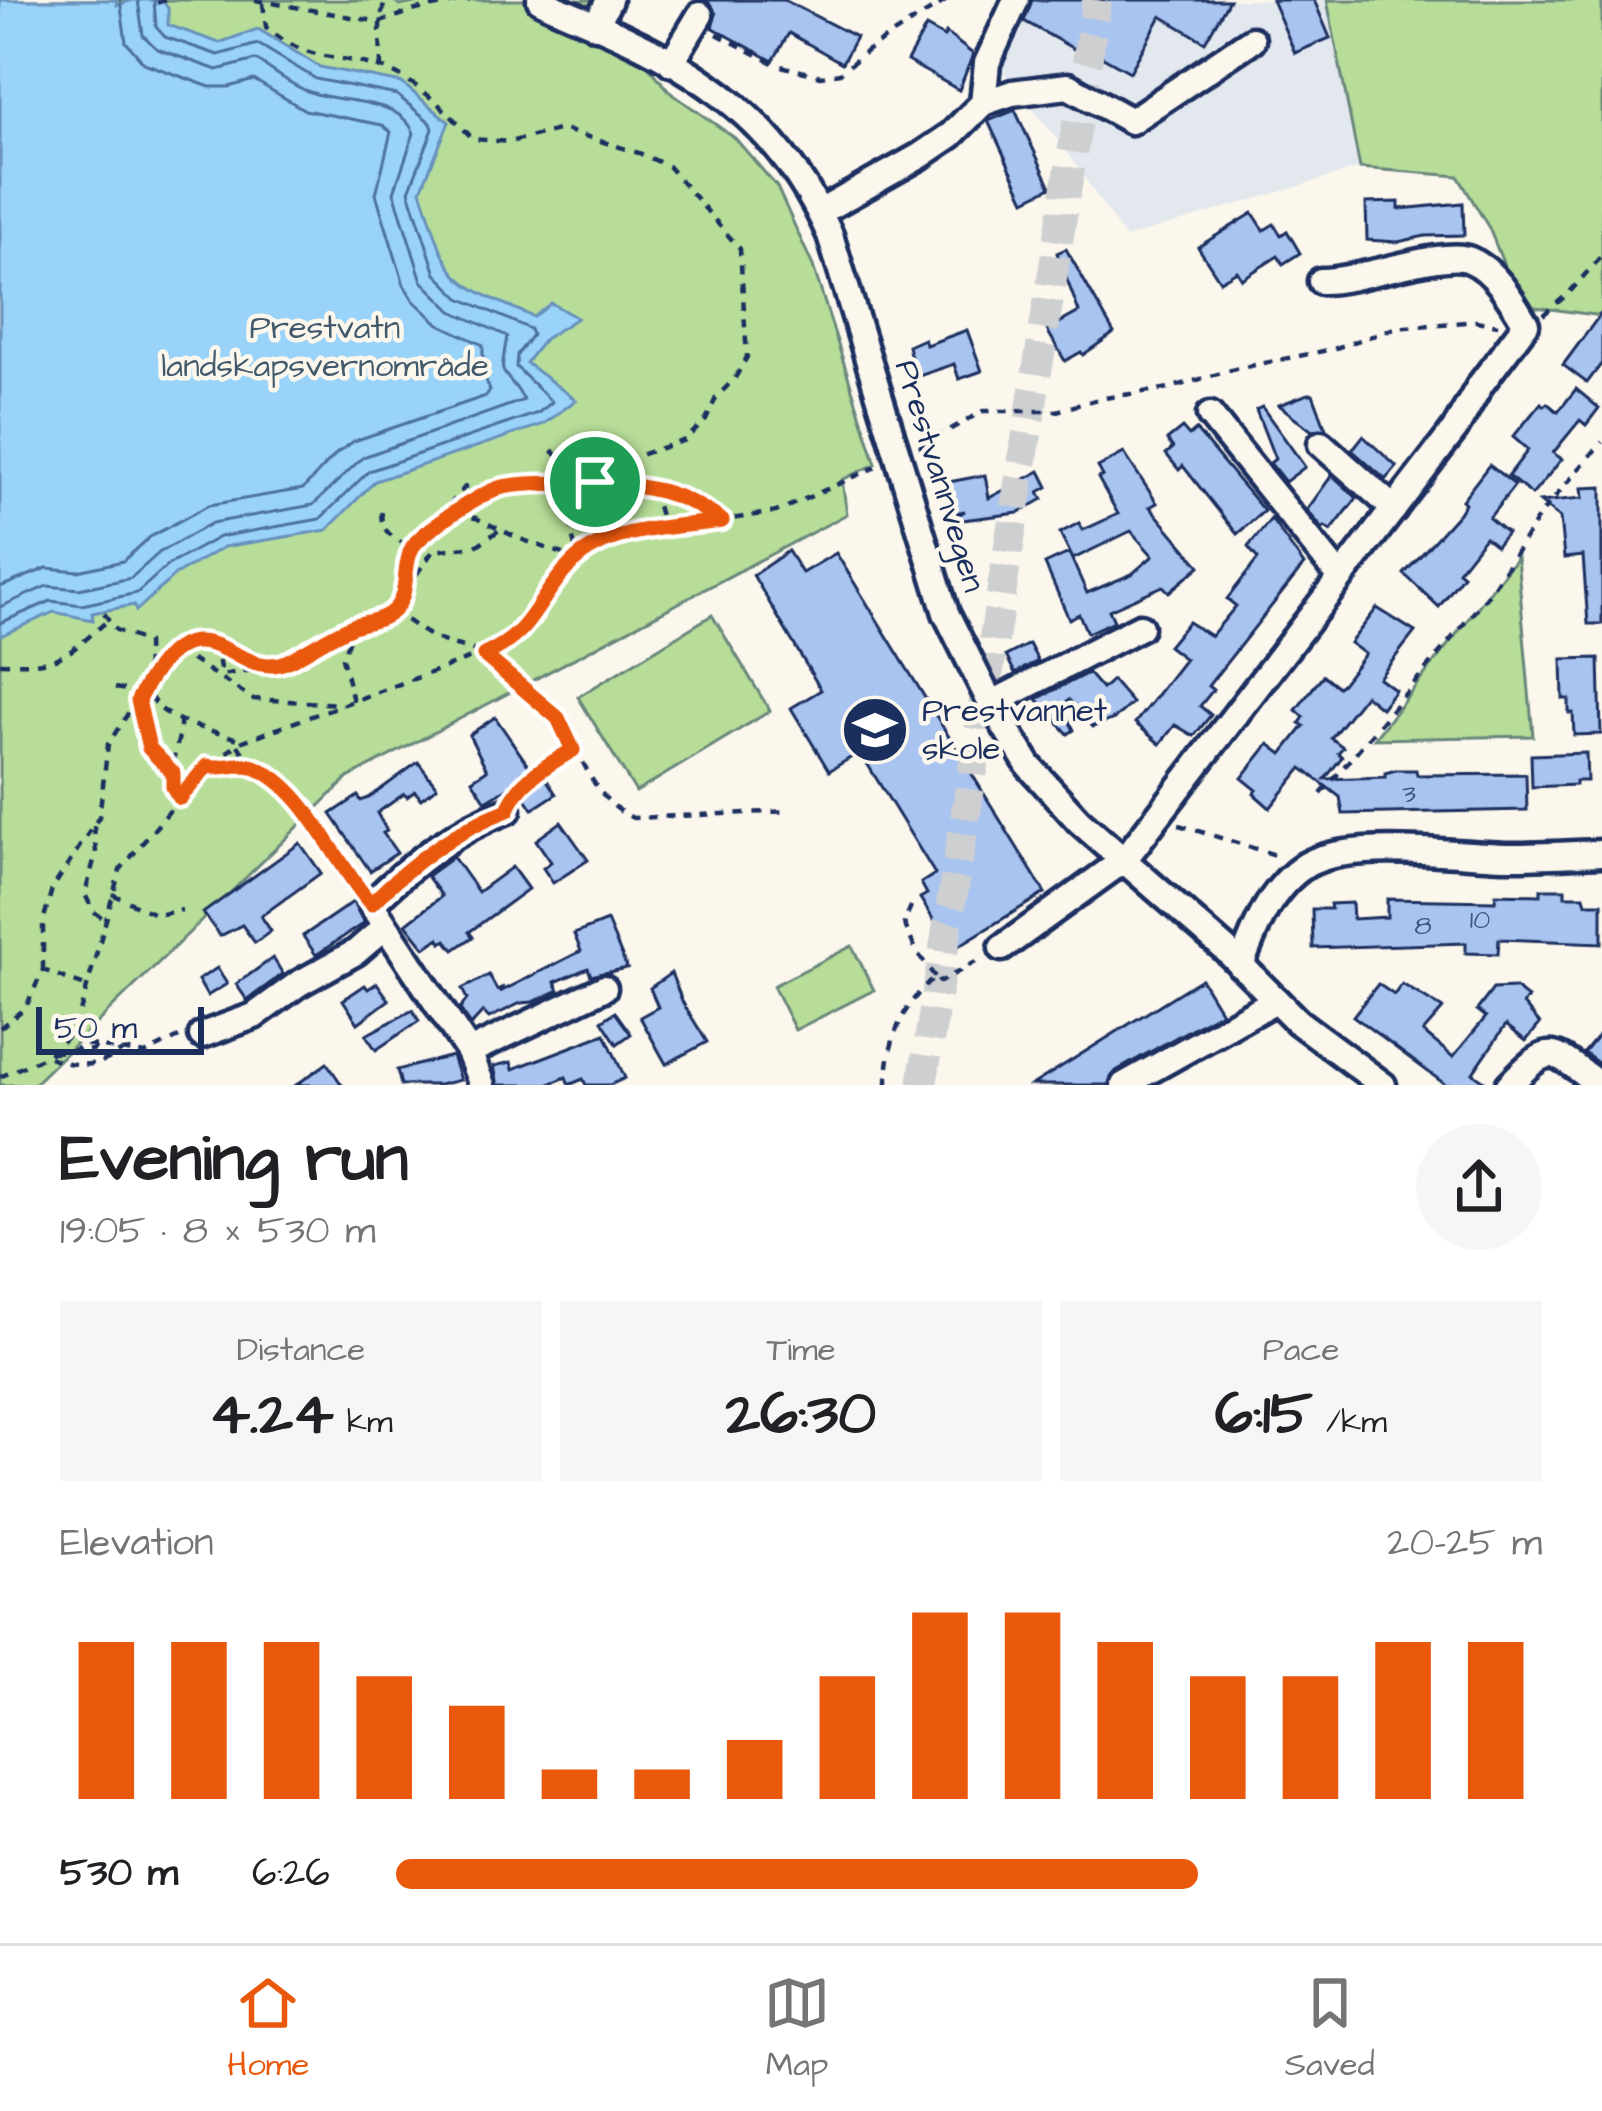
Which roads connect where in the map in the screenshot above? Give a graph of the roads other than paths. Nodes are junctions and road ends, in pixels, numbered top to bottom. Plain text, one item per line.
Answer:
1 (609, 0) edge
2 (1016, 0) edge
3 (549, 4) edge
4 (698, 19) road end
5 (596, 26) junction
6 (1252, 40) dead end
7 (671, 63) junction
8 (983, 103) junction
9 (820, 212) junction
10 (1321, 281) dead end
11 (1210, 415) dead end
12 (1321, 444) dead end
13 (1394, 509) junction
14 (1340, 577) junction
15 (1140, 627) dead end
16 (991, 704) junction
17 (508, 810) road end
18 (1602, 853) edge
19 (1124, 860) junction
20 (386, 927) junction
21 (1002, 948) road end
22 (1241, 966) junction
23 (604, 988) dead end
24 (1276, 1000) junction
25 (202, 1035) road end
26 (469, 1052) junction
27 (482, 1085) edge
28 (1124, 1085) edge
29 (1383, 1085) edge
30 (1509, 1085) edge
31 (1600, 1085) edge

1 - 5 street
2 - 8 street
3 - 5 street, Prestvannvegen
4 - 7 street
5 - 7 street, Prestvannvegen
6 - 8 street
7 - 9 street, Prestvannvegen
8 - 9 street
9 - 16 street, Prestvannvegen
10 - 13 street
11 - 14 street
12 - 13 street
13 - 14 street
14 - 19 street
15 - 16 street
16 - 19 street, Prestvannvegen
17 - 20 street
18 - 22 street
19 - 21 street
19 - 22 street, Prestvannvegen
20 - 25 street
20 - 26 street
22 - 24 street, Prestvannvegen
23 - 26 street
24 - 28 street
24 - 29 street, Prestvannvegen
26 - 27 street
30 - 31 street

